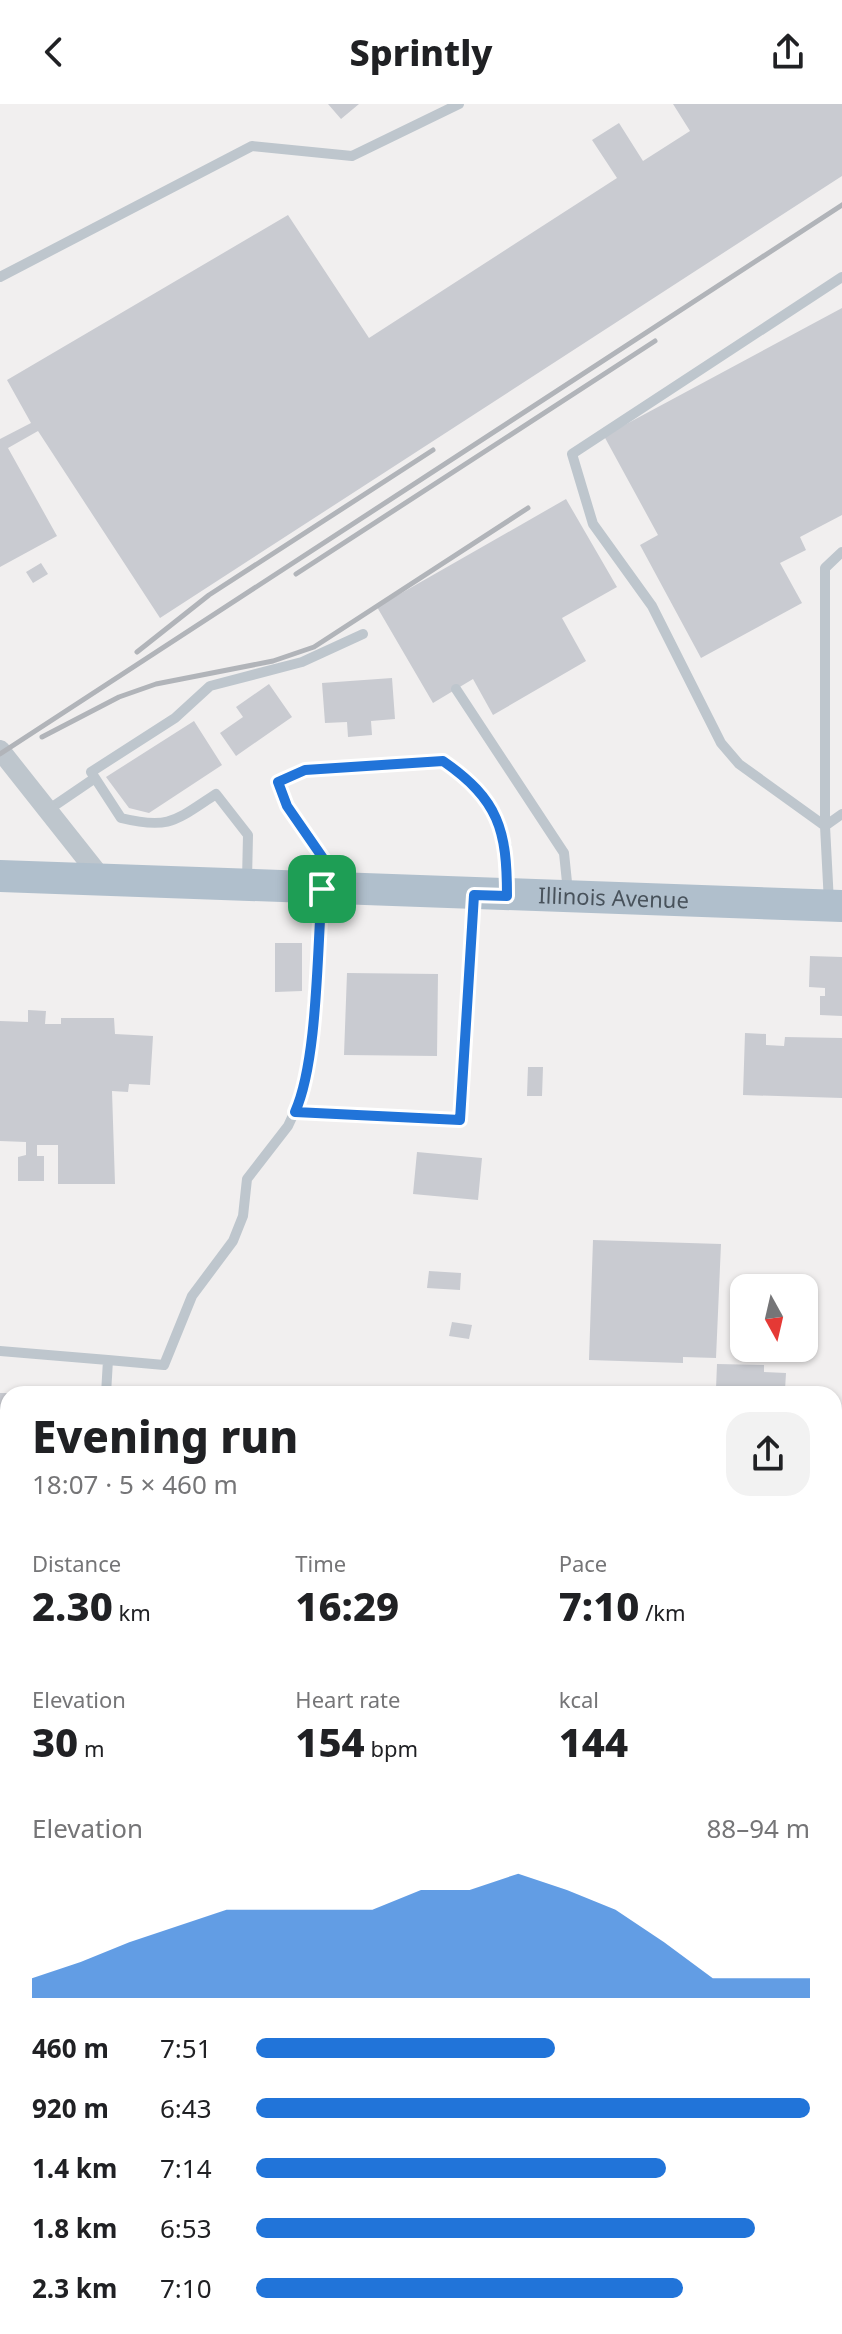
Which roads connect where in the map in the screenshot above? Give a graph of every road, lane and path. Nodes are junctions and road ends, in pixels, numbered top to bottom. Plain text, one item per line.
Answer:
1 (459, 104) edge
2 (0, 277) edge
3 (842, 277) edge
4 (842, 552) edge
5 (363, 634) dead end
6 (456, 689) dead end
7 (0, 750) edge
8 (95, 778) junction
9 (48, 810) junction
10 (842, 814) edge
11 (825, 826) junction
12 (0, 876) edge
13 (103, 880) junction
14 (247, 886) junction
15 (333, 890) junction
16 (474, 895) junction
17 (507, 896) junction
18 (569, 898) junction
19 (836, 906) edge
20 (295, 1112) junction
21 (0, 1351) edge
22 (108, 1360) junction
23 (106, 1386) edge

1 - 2 lane
3 - 11 lane
4 - 11 lane
5 - 8 lane
6 - 18 lane
7 - 9 street
8 - 9 lane
8 - 14 lane
9 - 13 street
10 - 11 lane
11 - 19 lane
12 - 13 main road, Illinois Avenue
13 - 14 main road, Illinois Avenue
14 - 15 main road, Illinois Avenue
15 - 16 main road, Illinois Avenue
15 - 17 lane
15 - 20 lane
16 - 17 main road, Illinois Avenue
16 - 20 lane
17 - 18 main road, Illinois Avenue
18 - 19 main road, Illinois Avenue
20 - 22 lane
21 - 22 lane
22 - 23 lane

